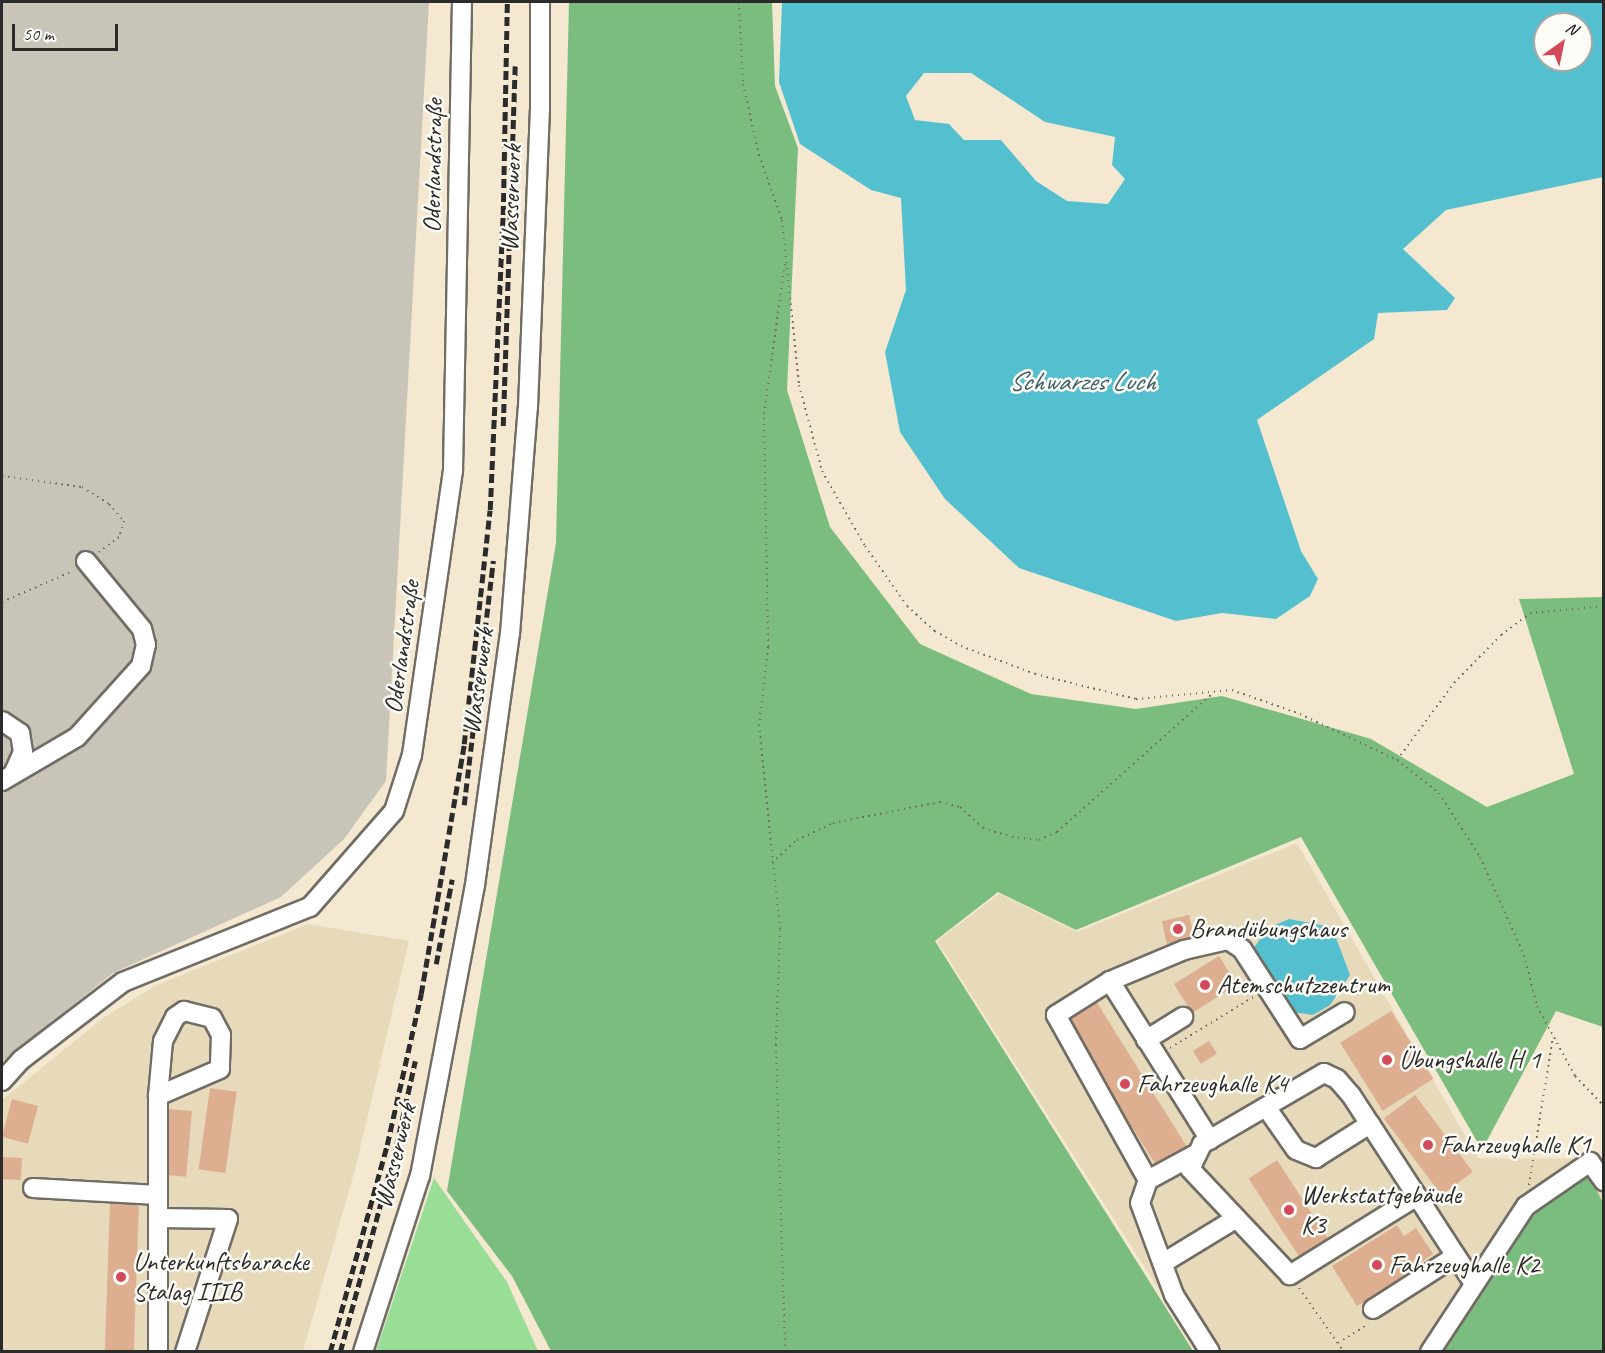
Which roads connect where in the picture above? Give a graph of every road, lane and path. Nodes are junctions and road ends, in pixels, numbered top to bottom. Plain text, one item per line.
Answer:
1 (462, 2) edge
2 (540, 2) edge
3 (740, 2) edge
4 (786, 258) junction
5 (2, 476) edge
6 (86, 561) junction
7 (2, 602) edge
8 (1604, 606) edge
9 (1215, 690) junction
10 (2, 721) edge
11 (1397, 760) junction
12 (7, 778) edge
13 (772, 863) junction
14 (1110, 981) junction
15 (1267, 988) junction
16 (1344, 1012) dead end
17 (1183, 1017) dead end
18 (1553, 1036) junction
19 (1146, 1040) junction
20 (1156, 1057) junction
21 (2, 1082) edge
22 (158, 1096) junction
23 (1604, 1106) edge
24 (1266, 1107) junction
25 (1371, 1124) junction
26 (1210, 1140) junction
27 (1194, 1155) junction
28 (1148, 1180) junction
29 (1604, 1181) edge
30 (33, 1188) dead end
31 (158, 1195) junction
32 (1417, 1196) junction
33 (1526, 1206) junction
34 (158, 1218) junction
35 (1235, 1219) junction
36 (1456, 1256) junction
37 (1163, 1263) junction
38 (1290, 1275) junction
39 (1474, 1284) junction
40 (1373, 1309) joint
41 (1338, 1343) junction
42 (158, 1352) edge
43 (185, 1352) edge
44 (363, 1352) edge
45 (785, 1352) edge
46 (1210, 1352) edge
47 (1344, 1352) edge
48 (1430, 1352) edge

1 - 21 street, Oderlandstraße
2 - 44 street, Wasserwerk
3 - 4 path
4 - 9 path
4 - 13 path
5 - 6 path
6 - 7 path
6 - 12 street
8 - 11 path
9 - 11 path
9 - 13 path
10 - 12 street
11 - 18 path
13 - 45 path
14 - 15 street
14 - 19 street
14 - 28 street
15 - 16 street
15 - 20 path
17 - 19 street
18 - 23 path
18 - 33 path
19 - 20 street
20 - 26 street
22 - 22 street
22 - 31 street
24 - 25 street
24 - 25 street
24 - 26 street
25 - 32 street
26 - 27 street
27 - 28 street
27 - 35 street
28 - 37 street
29 - 33 street
30 - 31 street
31 - 34 street
32 - 36 street
32 - 38 street
33 - 39 street
34 - 42 street
34 - 43 street
35 - 37 street
35 - 38 street
36 - 39 street
36 - 40 street
37 - 46 street
38 - 41 path
39 - 48 street
40 - 41 path
41 - 47 path

